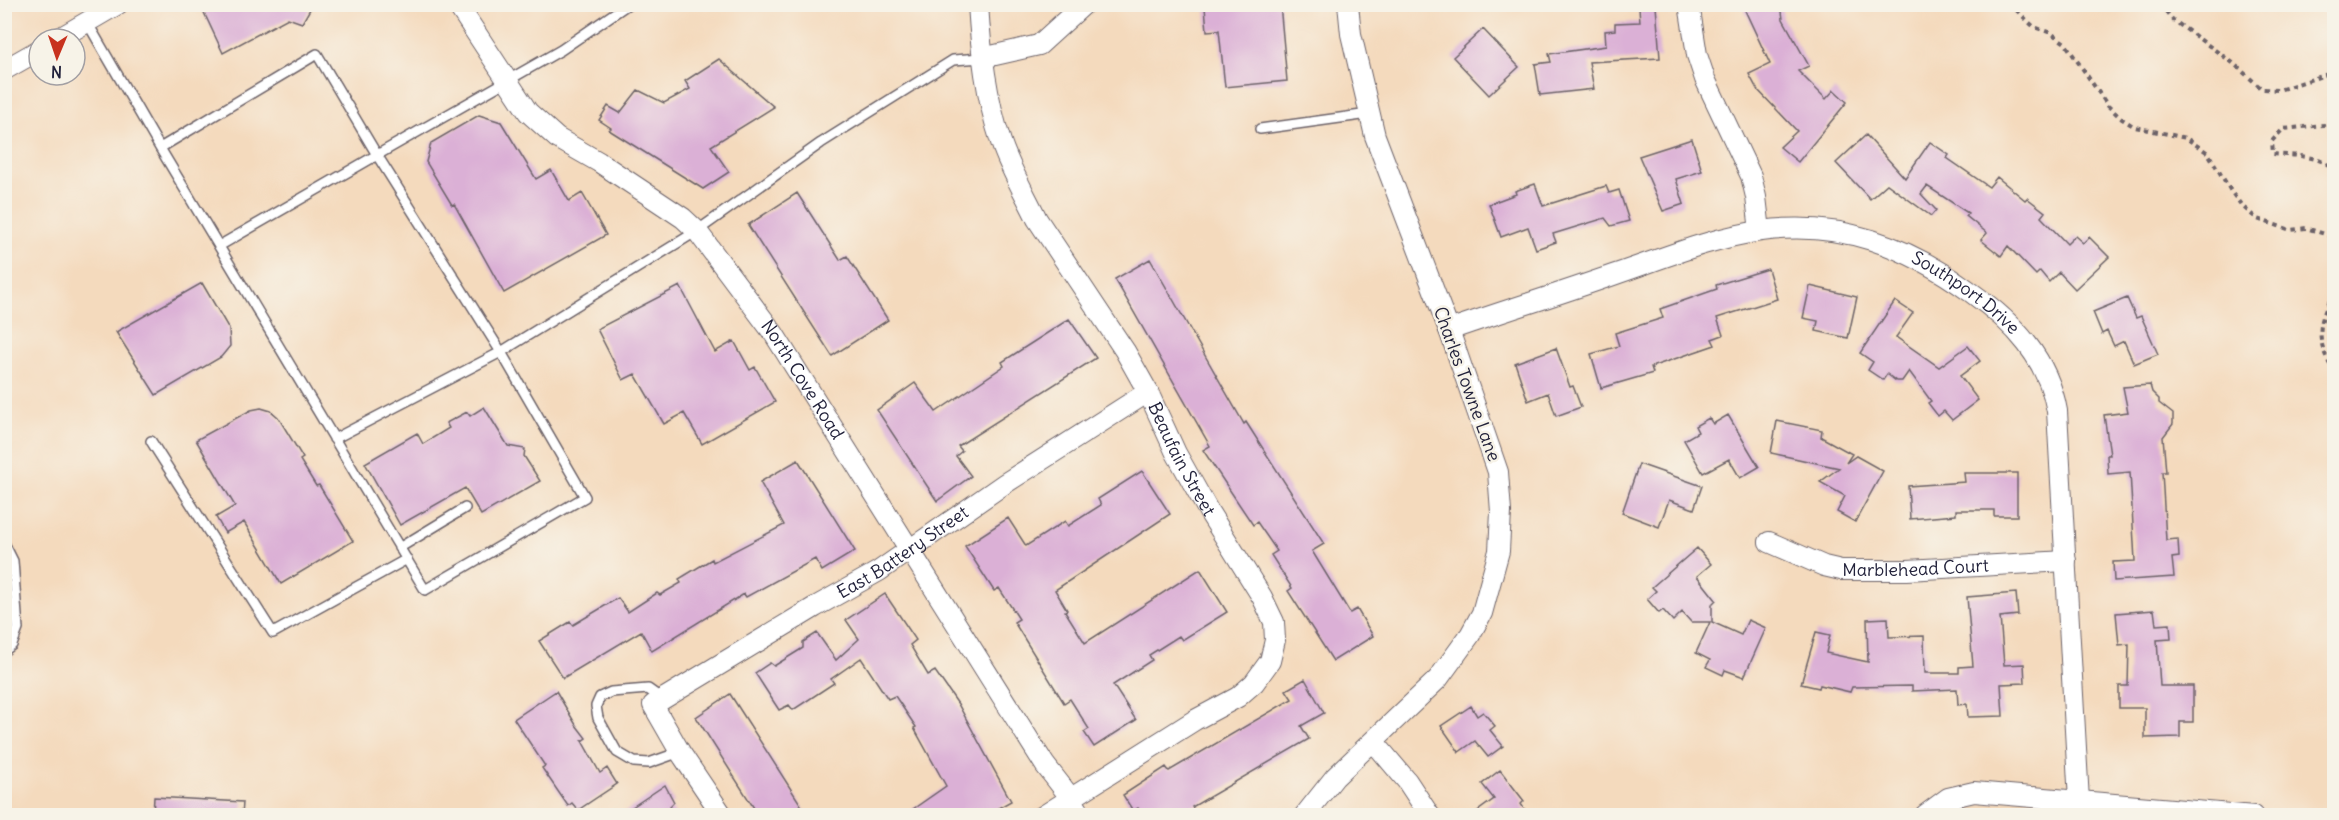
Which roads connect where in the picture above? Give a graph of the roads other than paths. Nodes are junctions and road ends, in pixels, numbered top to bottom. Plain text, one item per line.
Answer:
1 (118, 4) edge
2 (457, 4) edge
3 (628, 4) edge
4 (978, 4) edge
5 (1084, 4) edge
6 (1348, 4) edge
7 (1689, 4) edge
8 (87, 22) junction
9 (78, 27) edge
10 (27, 57) edge
11 (982, 58) junction
12 (4, 70) edge
13 (506, 82) junction
14 (1369, 114) junction
15 (1260, 129) dead end
16 (160, 148) junction
17 (377, 155) junction
18 (697, 231) junction
19 (1760, 231) junction
20 (219, 246) junction
21 (1449, 330) junction
22 (501, 352) junction
23 (1148, 392) junction
24 (334, 439) junction
25 (151, 441) dead end
26 (465, 508) dead end
27 (1769, 542) dead end
28 (4, 543) edge
29 (399, 548) junction
30 (911, 550) junction
31 (407, 560) junction
32 (2066, 561) junction
33 (4, 651) edge
34 (658, 702) junction
35 (1374, 742) junction
36 (680, 752) junction
37 (1071, 796) junction
38 (2079, 801) junction
39 (1925, 815) edge
40 (723, 816) edge
41 (1043, 816) edge
42 (1082, 816) edge
43 (1304, 816) edge
44 (1430, 816) edge
45 (2254, 816) edge

1 - 8 street
2 - 13 street, North Cove Road
3 - 13 lane
4 - 11 street, Beaufain Street
5 - 11 street
6 - 14 street, Charles Towne Lane
7 - 19 street
8 - 9 street
8 - 16 lane
10 - 12 street
11 - 18 lane
11 - 23 street, Beaufain Street
13 - 17 lane
13 - 18 street, North Cove Road
14 - 15 lane
14 - 21 street, Charles Towne Lane
16 - 17 lane
16 - 20 lane
17 - 20 lane
17 - 22 lane
18 - 22 lane
18 - 30 street, North Cove Road
19 - 21 street, Southport Drive
19 - 32 street, Southport Drive
20 - 24 lane
21 - 35 street, Charles Towne Lane
22 - 24 lane
22 - 31 lane
23 - 30 street, East Battery Street
23 - 37 street, Beaufain Street
24 - 29 lane
25 - 31 lane
26 - 29 lane
27 - 32 street, Marblehead Court
28 - 33 lane
29 - 31 lane
30 - 34 street, East Battery Street
30 - 37 street, North Cove Road
32 - 38 street, Southport Drive
34 - 36 street
34 - 36 lane
35 - 43 street, Charles Towne Lane
35 - 44 street
36 - 40 street
37 - 41 street, Beaufain Street
37 - 42 street, North Cove Road
38 - 39 street
38 - 45 street

